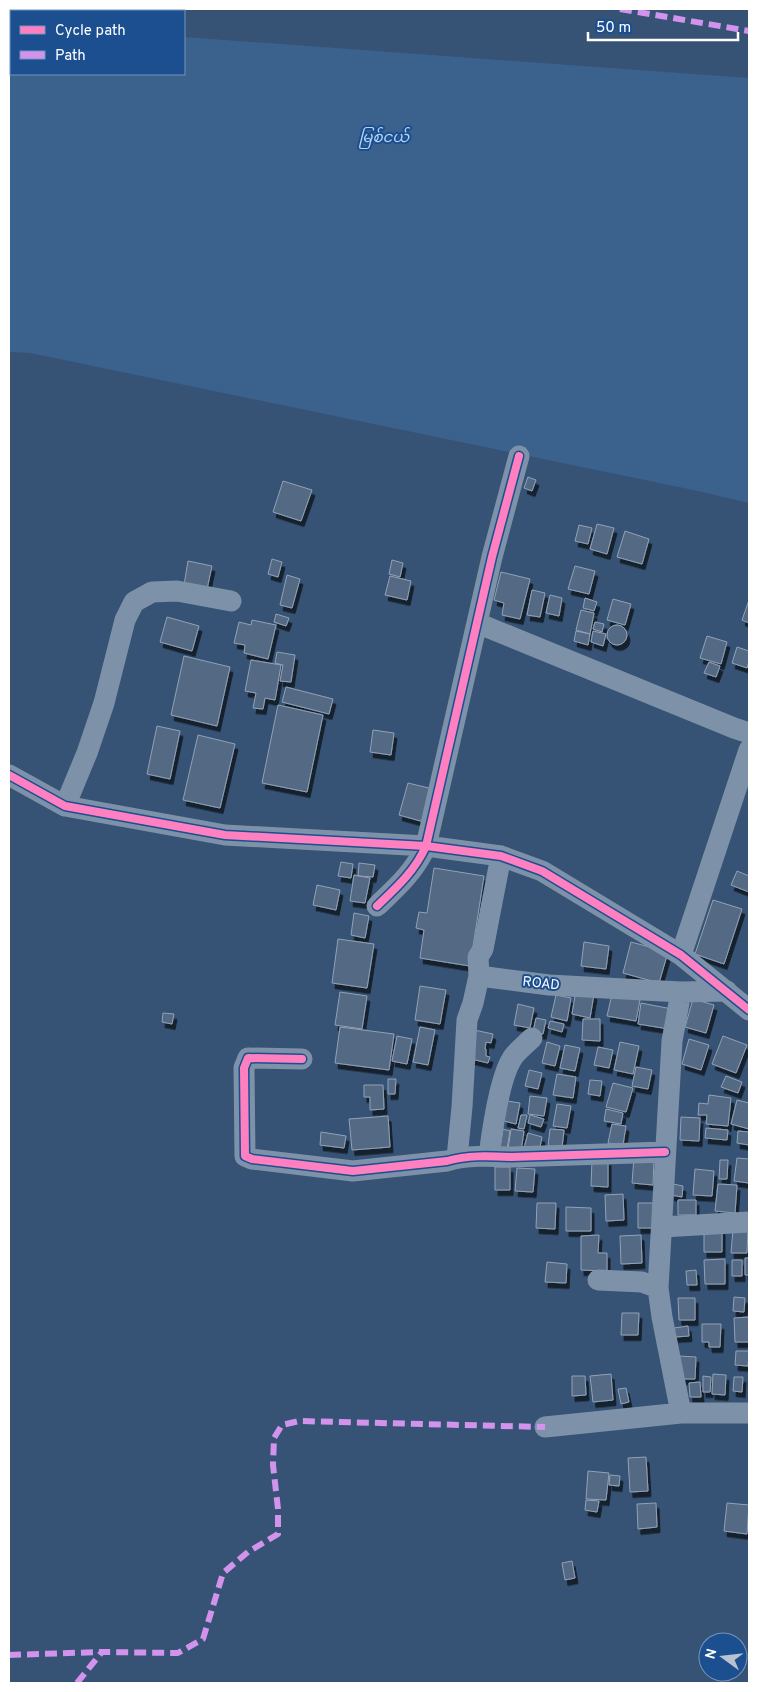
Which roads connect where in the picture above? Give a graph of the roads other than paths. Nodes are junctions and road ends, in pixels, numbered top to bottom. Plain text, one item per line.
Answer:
1 (519, 456) dead end
2 (231, 602) dead end
3 (477, 624) junction
4 (749, 733) edge
5 (749, 750) edge
6 (9, 775) edge
7 (65, 806) junction
8 (426, 846) junction
9 (501, 856) junction
10 (377, 906) dead end
11 (681, 955) junction
12 (478, 976) junction
13 (727, 991) junction
14 (681, 992) junction
15 (749, 1010) edge
16 (532, 1038) dead end
17 (302, 1059) dead end
18 (665, 1152) junction
19 (489, 1156) junction
20 (457, 1158) junction
21 (749, 1222) edge
22 (662, 1227) junction
23 (598, 1280) dead end
24 (658, 1288) junction
25 (749, 1413) edge
26 (682, 1414) junction
27 (544, 1427) dead end

1 - 3 street
2 - 7 street
3 - 4 street
3 - 8 street
5 - 11 street
6 - 7 street
7 - 8 street
8 - 9 street
8 - 10 street
9 - 11 street
9 - 12 street
11 - 13 street
12 - 14 street, ROAD
12 - 20 street
13 - 14 street, ROAD
13 - 15 street
14 - 18 street
16 - 19 street
17 - 20 street
18 - 19 street
18 - 22 street
19 - 20 street
21 - 22 street
22 - 24 street
23 - 24 street
24 - 26 street
25 - 26 street
26 - 27 street

